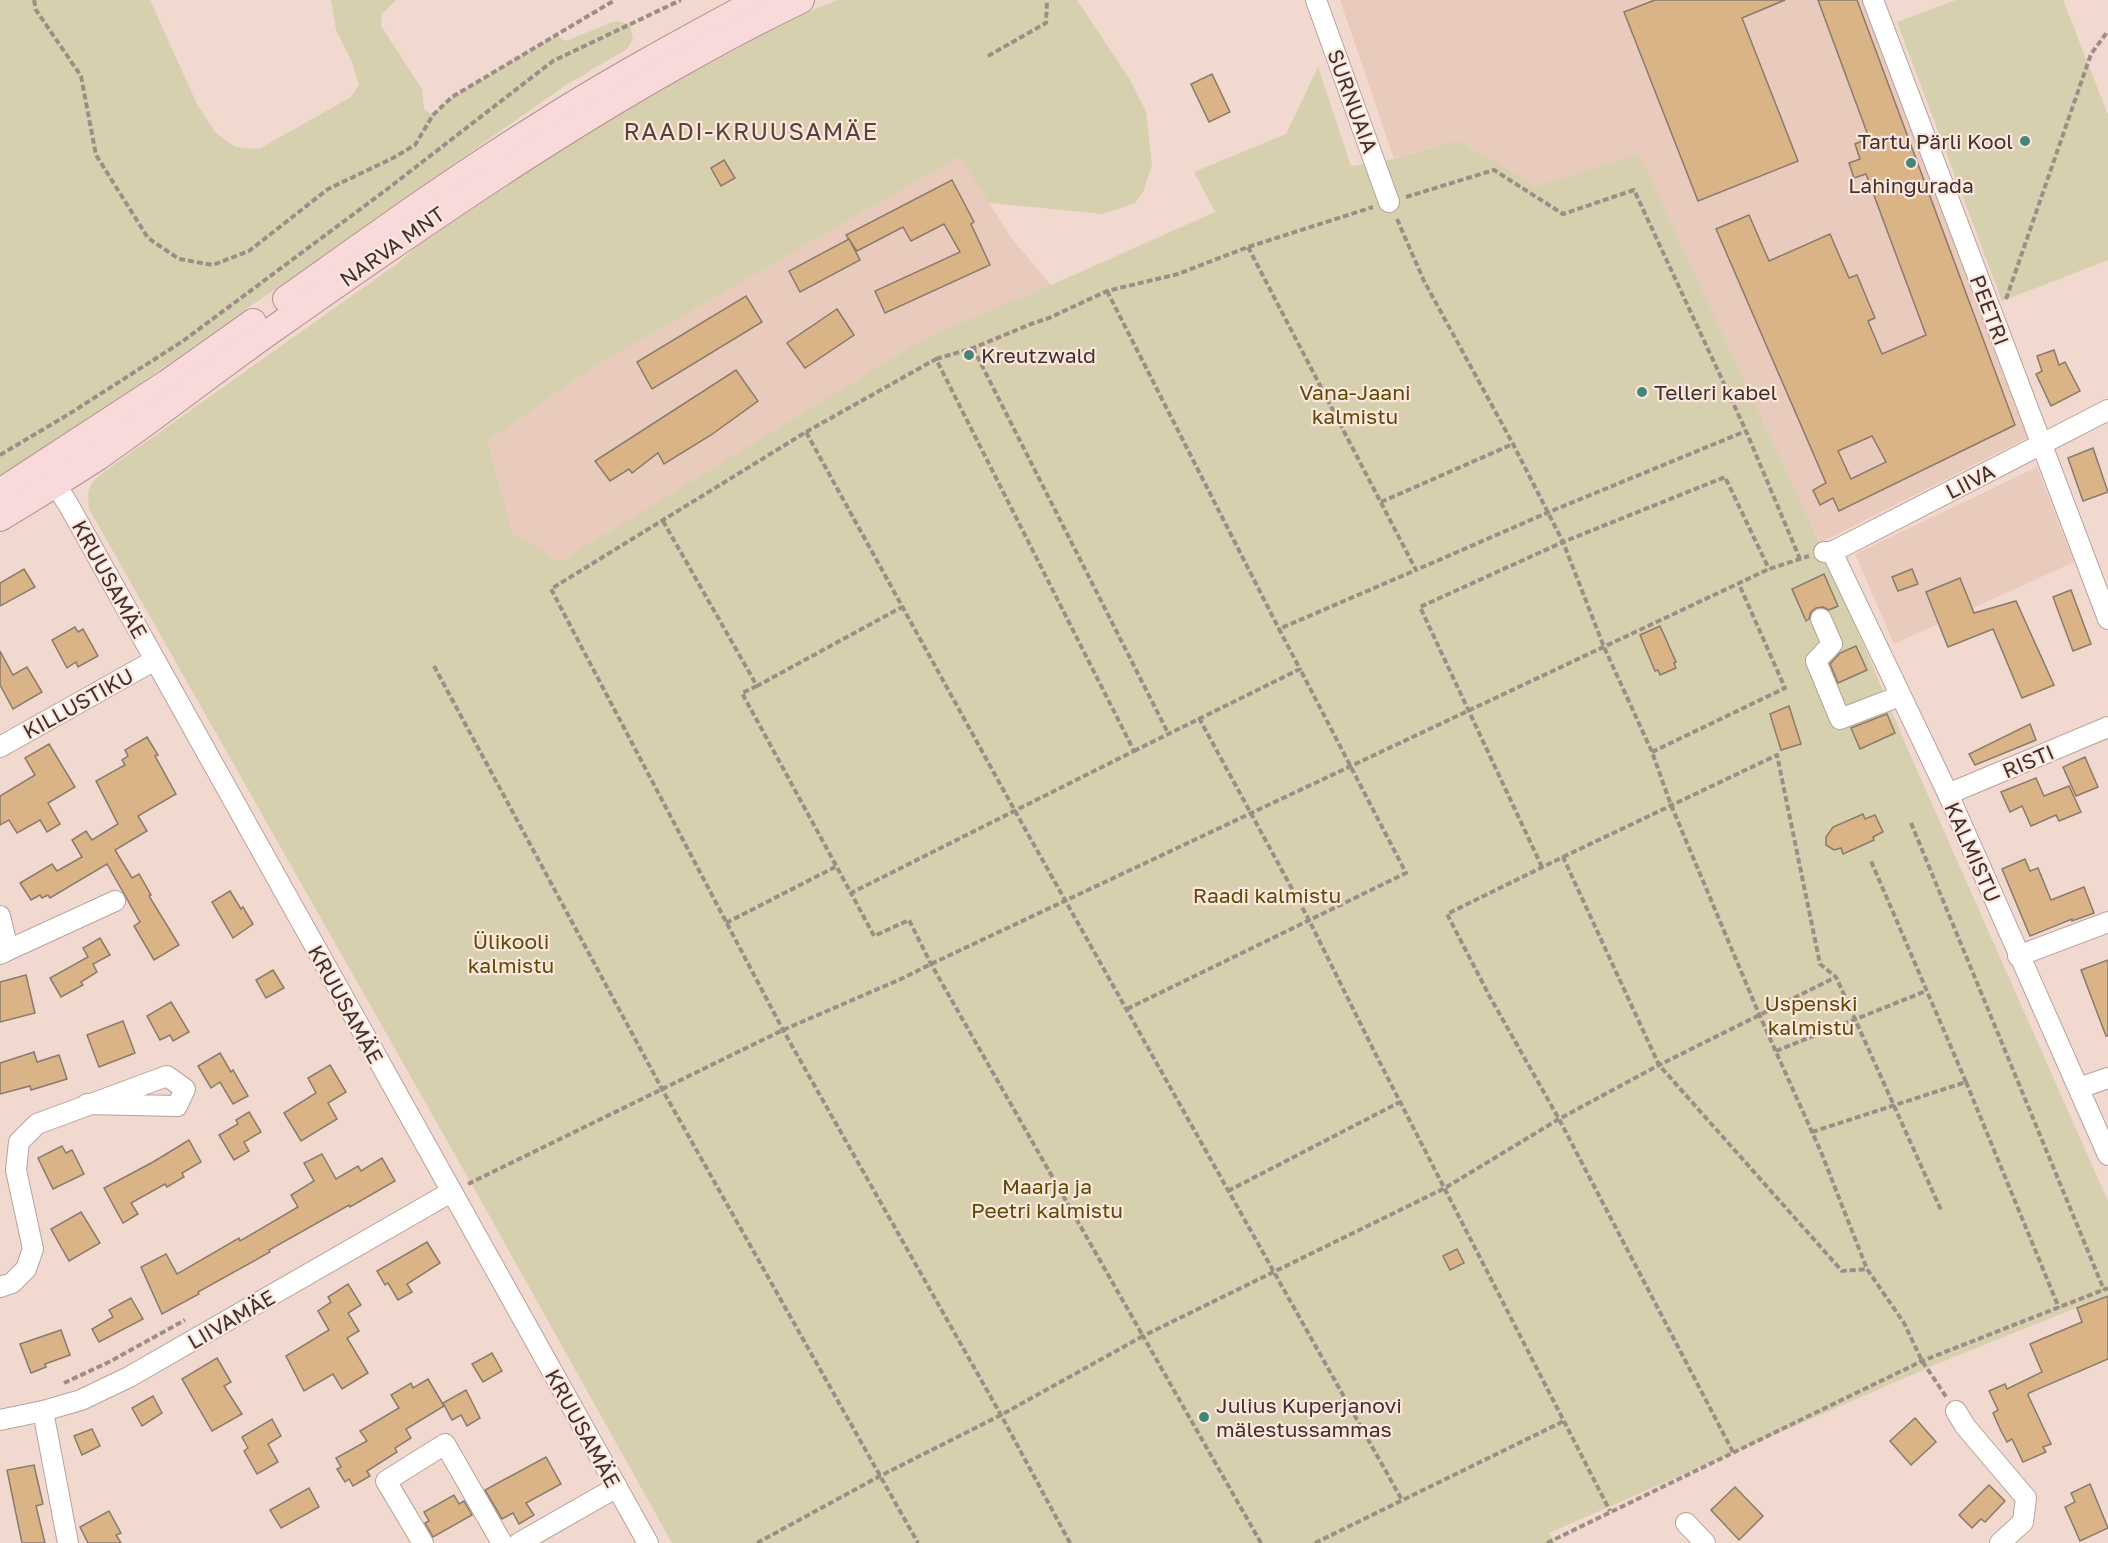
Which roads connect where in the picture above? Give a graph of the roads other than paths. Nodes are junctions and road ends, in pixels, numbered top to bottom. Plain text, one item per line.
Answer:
1 (759, 0) edge
2 (801, 0) edge
3 (1316, 0) edge
4 (1873, 0) edge
5 (1389, 202) road end
6 (2108, 410) edge
7 (2040, 444) junction
8 (49, 474) junction
9 (0, 492) edge
10 (0, 518) edge
11 (1828, 552) joint
12 (1821, 619) dead end
13 (2108, 619) edge
14 (155, 660) junction
15 (1900, 696) junction
16 (2108, 727) edge
17 (0, 747) edge
18 (1948, 794) junction
19 (115, 901) dead end
20 (0, 916) edge
21 (2108, 922) edge
22 (2, 953) edge
23 (2018, 956) junction
24 (2108, 1078) edge
25 (2079, 1088) junction
26 (87, 1104) dead end
27 (2108, 1155) edge
28 (451, 1192) junction
29 (0, 1287) edge
30 (43, 1411) junction
31 (1956, 1411) road end
32 (0, 1420) edge
33 (617, 1487) junction
34 (1686, 1523) dead end
35 (68, 1543) edge
36 (423, 1543) edge
37 (502, 1543) edge
38 (519, 1543) edge
39 (648, 1543) edge
40 (1705, 1543) edge
41 (2000, 1543) edge

1 - 8 main road, NARVA MNT
2 - 8 main road, NARVA MNT
3 - 5 street, SURNUAIA
4 - 7 street, PEETRI
6 - 7 street, LIIVA
7 - 11 street, LIIVA
7 - 13 street, PEETRI
8 - 9 main road, NARVA MNT
8 - 10 main road, NARVA MNT
8 - 14 street, KRUUSAMÄE
11 - 15 street, KALMISTU
12 - 15 street
14 - 17 street, KILLUSTIKU
14 - 28 street, KRUUSAMÄE
15 - 18 street, KALMISTU
16 - 18 street, RISTI
18 - 23 street, KALMISTU
19 - 22 street
20 - 22 street
21 - 23 street
23 - 25 street, KALMISTU
24 - 25 street
25 - 27 street, KALMISTU
26 - 29 street
28 - 30 street, LIIVAMÄE
28 - 33 street, KRUUSAMÄE
30 - 32 street, LIIVAMÄE
30 - 35 street
31 - 41 street
33 - 38 street
33 - 39 street, KRUUSAMÄE
34 - 40 street
36 - 37 street

